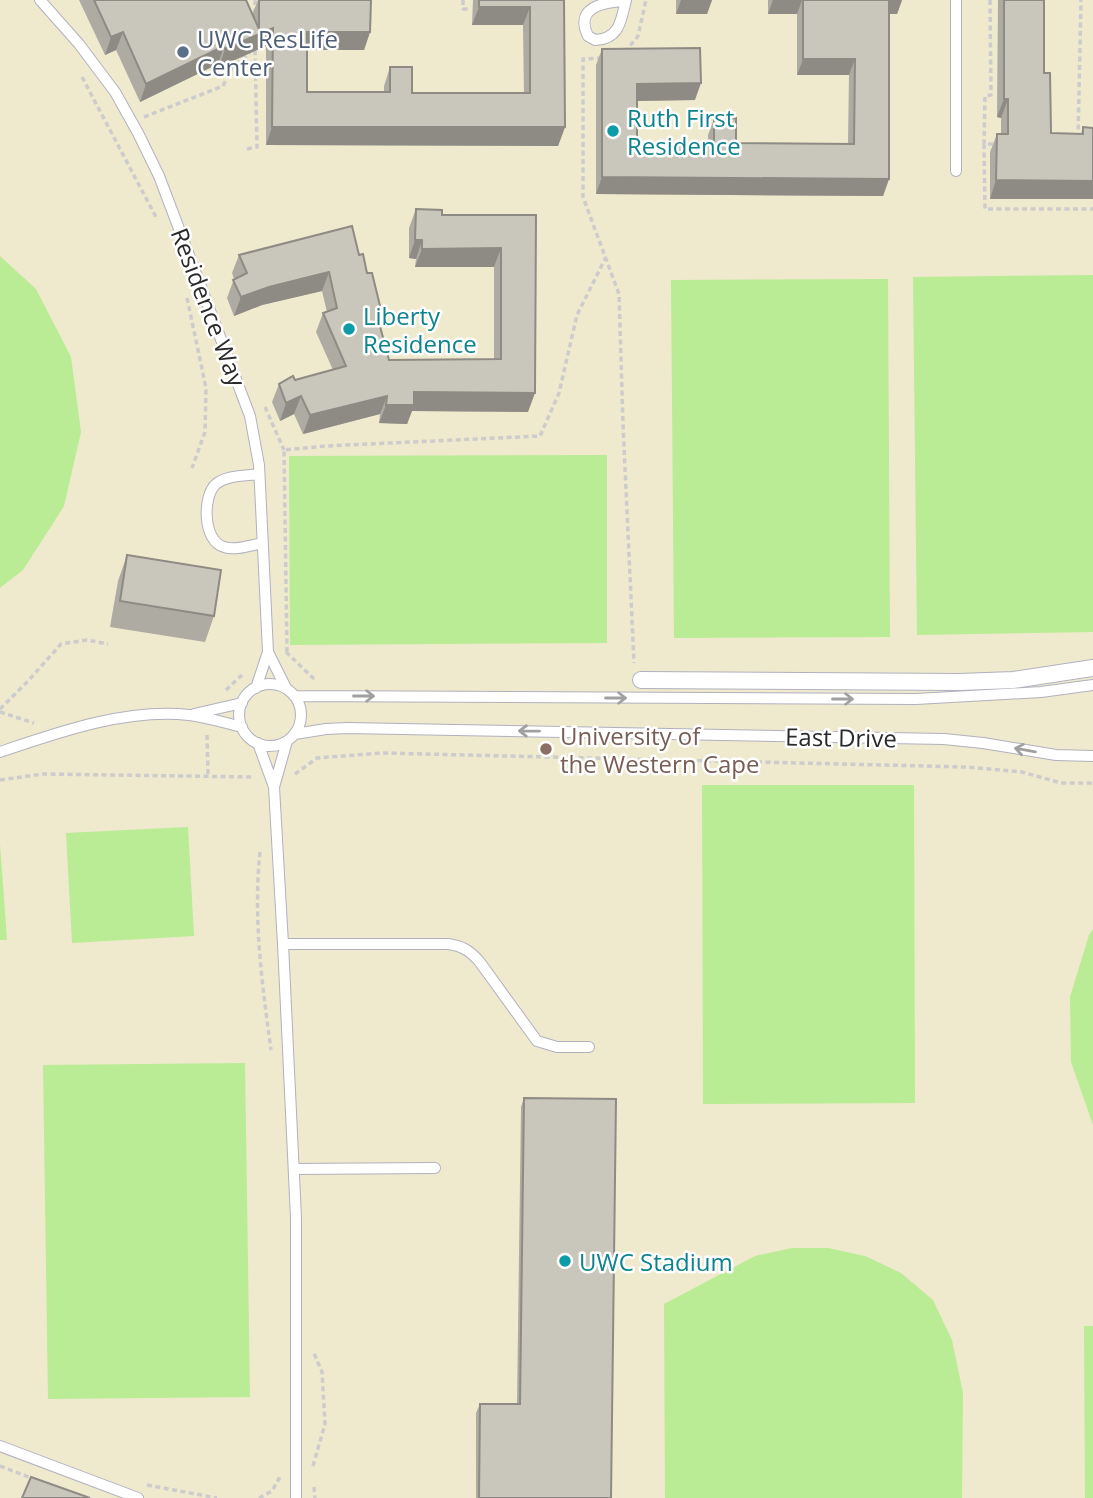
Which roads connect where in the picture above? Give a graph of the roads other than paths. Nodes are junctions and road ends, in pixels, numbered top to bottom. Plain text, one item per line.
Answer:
1 (40, 0) edge
2 (956, 0) edge
3 (626, 1) edge
4 (956, 171) dead end
5 (260, 474) junction
6 (263, 543) junction
7 (268, 652) junction
8 (1093, 668) edge
9 (641, 680) road end
10 (1093, 685) edge
11 (256, 688) junction
12 (286, 688) junction
13 (295, 696) junction
14 (242, 703) junction
15 (190, 715) junction
16 (242, 727) junction
17 (291, 738) junction
18 (258, 743) junction
19 (0, 752) edge
20 (1093, 756) edge
21 (274, 776) junction
22 (283, 944) junction
23 (589, 1047) dead end
24 (435, 1168) dead end
25 (293, 1169) junction
26 (0, 1446) edge
27 (138, 1498) edge
28 (296, 1498) edge

1 - 5 lane, Residence Way
2 - 4 lane
3 - 3 lane
5 - 6 lane, Residence Way
5 - 6 lane
6 - 7 lane, Residence Way
7 - 11 lane, Residence Way
7 - 12 lane, Residence Way
8 - 9 street
13 -> 10 lane, East Drive
11 - 12 lane
11 - 14 lane
12 - 13 lane
13 - 17 lane
14 - 15 lane
14 - 16 lane
15 - 16 lane
15 - 19 lane
16 - 18 lane
17 - 18 lane
20 -> 17 lane, East Drive
17 - 21 lane
18 - 21 lane
21 - 22 lane
22 - 23 lane
22 - 25 lane
24 - 25 lane
25 - 28 lane
26 - 27 lane

